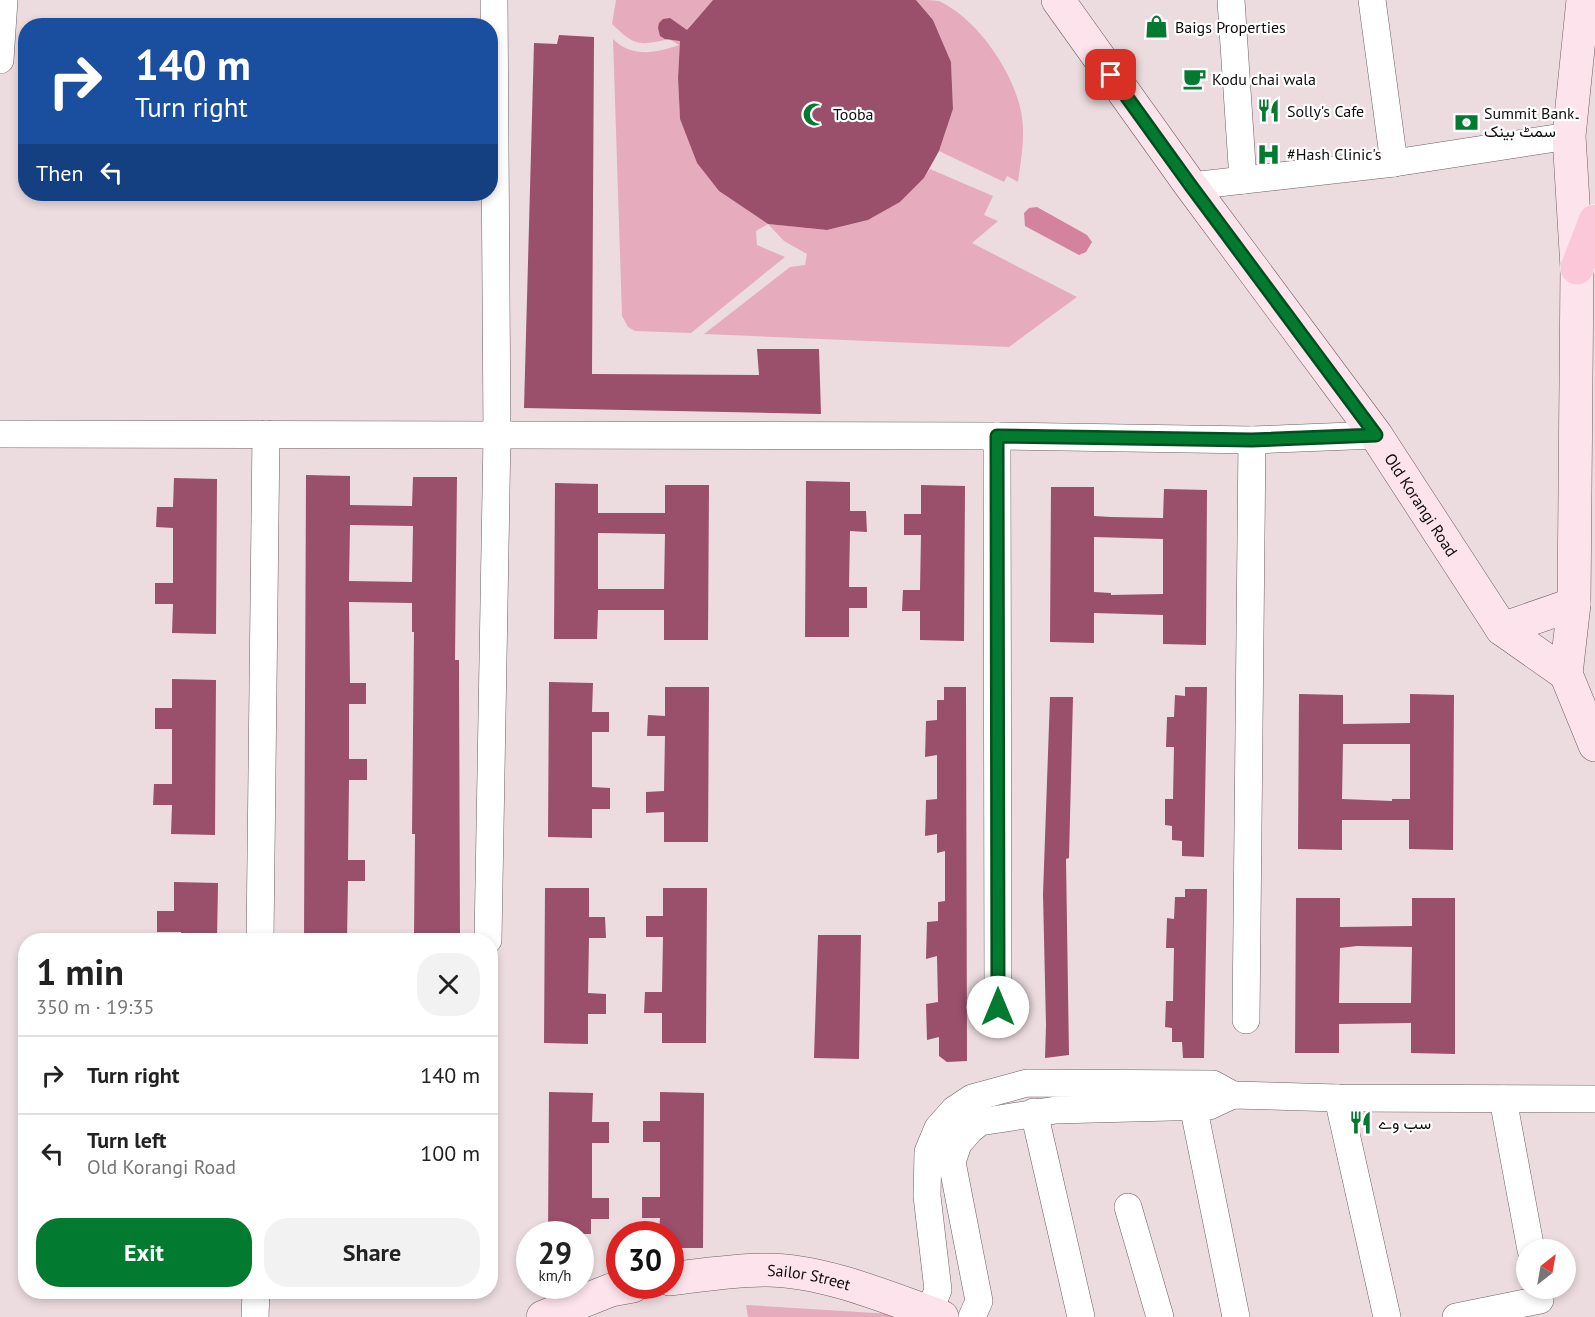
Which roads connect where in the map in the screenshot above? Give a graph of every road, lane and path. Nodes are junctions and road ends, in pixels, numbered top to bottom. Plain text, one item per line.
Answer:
1 (4, 0) edge
2 (494, 0) edge
3 (1058, 0) edge
4 (1230, 0) edge
5 (1372, 0) edge
6 (1583, 0) edge
7 (494, 18) edge
8 (0, 60) edge
9 (1569, 136) junction
10 (1394, 163) junction
11 (1244, 180) junction
12 (1191, 186) junction
13 (495, 201) edge
14 (1595, 221) edge
15 (1577, 267) junction
16 (0, 434) edge
17 (266, 434) junction
18 (1376, 435) junction
19 (497, 436) junction
20 (997, 436) junction
21 (1252, 440) junction
22 (1574, 604) junction
23 (1502, 629) junction
24 (1566, 674) junction
25 (1595, 745) edge
26 (260, 933) edge
27 (488, 933) edge
28 (998, 1007) dead end
29 (1246, 1020) dead end
30 (1233, 1095) junction
31 (1338, 1098) junction
32 (1595, 1099) edge
33 (1503, 1100) junction
34 (1193, 1105) junction
35 (1034, 1112) junction
36 (1128, 1207) dead end
37 (1529, 1239) edge
38 (684, 1278) edge
39 (606, 1292) edge
40 (255, 1299) edge
41 (1541, 1302) edge
42 (556, 1314) edge
43 (936, 1315) edge
44 (255, 1317) edge
45 (972, 1317) edge
46 (1081, 1317) edge
47 (1160, 1317) edge
48 (1236, 1317) edge
49 (1387, 1317) edge
50 (1456, 1317) edge

1 - 8 street
2 - 7 street
3 - 12 street, Old Korangi Road
4 - 11 street
5 - 10 street
6 - 9 street
9 - 10 street
9 - 15 street
10 - 11 street
11 - 12 street
12 - 18 street, Old Korangi Road
13 - 19 street
14 - 15 main road
15 - 22 street
16 - 17 street
17 - 19 street
17 - 26 street
18 - 21 street
18 - 23 street, Old Korangi Road
19 - 20 street
19 - 27 street
20 - 21 street
20 - 28 street
21 - 29 street
22 - 23 street
22 - 24 street
23 - 24 street, Old Korangi Road
24 - 25 street
30 - 31 street
30 - 34 street
30 - 43 street
31 - 33 street
31 - 49 street
32 - 33 street
33 - 37 street
34 - 35 street
34 - 48 street
35 - 45 street
35 - 46 street
36 - 47 street
38 - 43 street, Sailor Street
39 - 42 street
40 - 44 street
41 - 50 street

